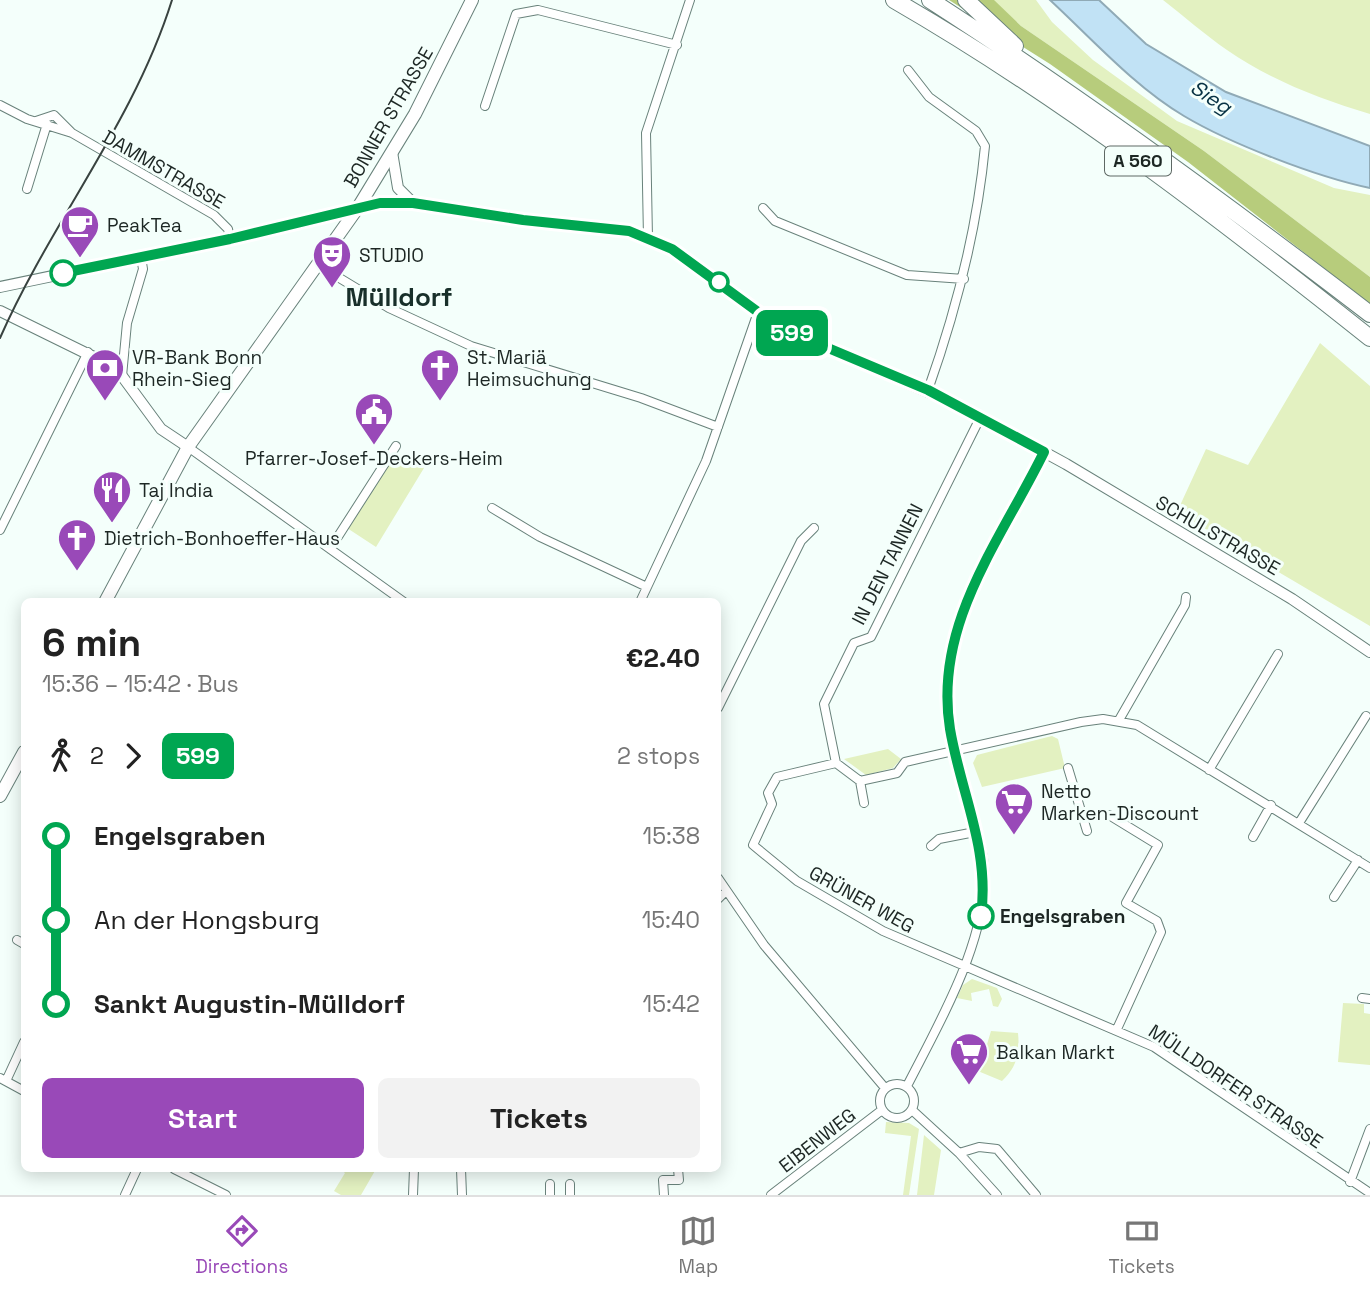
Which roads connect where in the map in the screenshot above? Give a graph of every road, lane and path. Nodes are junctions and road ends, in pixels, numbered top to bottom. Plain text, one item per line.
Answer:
1 (472, 0) edge
2 (690, 0) edge
3 (894, 0) edge
4 (930, 0) edge
5 (966, 0) edge
6 (677, 45) junction
7 (908, 70) dead end
8 (1063, 86) junction
9 (0, 106) edge
10 (485, 106) dead end
11 (36, 121) junction
12 (47, 124) junction
13 (72, 133) junction
14 (392, 152) junction
15 (27, 189) dead end
16 (413, 203) junction
17 (359, 206) junction
18 (763, 208) dead end
19 (648, 237) junction
20 (230, 239) junction
21 (141, 257) junction
22 (318, 265) junction
23 (964, 279) junction
24 (0, 286) edge
25 (0, 311) edge
26 (758, 312) junction
27 (1370, 314) edge
28 (1370, 338) edge
29 (88, 352) junction
30 (122, 376) junction
31 (928, 390) junction
32 (981, 416) junction
33 (718, 427) junction
34 (396, 446) dead end
35 (188, 447) junction
36 (1044, 452) junction
37 (492, 508) dead end
38 (814, 528) dead end
39 (0, 530) edge
40 (330, 549) junction
41 (647, 587) junction
42 (1186, 597) dead end
43 (107, 598) edge
44 (398, 598) edge
45 (642, 598) edge
46 (1370, 652) edge
47 (1278, 653) dead end
48 (721, 702) edge
49 (1366, 716) dead end
50 (1119, 720) junction
51 (954, 752) junction
52 (21, 758) edge
53 (836, 762) junction
54 (1068, 768) dead end
55 (1209, 770) junction
56 (860, 781) junction
57 (0, 796) edge
58 (864, 803) dead end
59 (1271, 805) junction
60 (1081, 815) junction
61 (1299, 823) junction
62 (1087, 831) dead end
63 (975, 832) junction
64 (1253, 837) dead end
65 (930, 846) dead end
66 (1358, 860) junction
67 (1370, 868) edge
68 (721, 883) edge
69 (726, 891) junction
70 (721, 896) edge
71 (1334, 897) dead end
72 (964, 967) junction
73 (1117, 1029) junction
74 (21, 1047) edge
75 (3, 1079) edge
76 (907, 1086) junction
77 (886, 1088) junction
78 (21, 1089) edge
79 (882, 1110) junction
80 (912, 1110) junction
81 (1370, 1129) edge
82 (959, 1153) junction
83 (136, 1172) edge
84 (180, 1172) edge
85 (414, 1172) edge
86 (461, 1172) edge
87 (678, 1172) edge
88 (1350, 1182) junction
89 (550, 1184) dead end
90 (570, 1184) dead end
91 (1370, 1193) edge
92 (125, 1195) edge
93 (224, 1195) edge
94 (413, 1195) edge
95 (462, 1195) edge
96 (550, 1195) edge
97 (570, 1195) edge
98 (664, 1195) edge
99 (771, 1195) edge
100 (997, 1195) edge
101 (1036, 1195) edge

1 - 14 main road, BONNER STRASSE
2 - 6 street
3 - 28 highway, A 560
4 - 8 highway, A 560
5 - 8 highway
6 - 10 street
6 - 19 street
7 - 23 street
8 - 27 highway, A 560
9 - 11 street, DAMMSTRASSE
11 - 12 street, DAMMSTRASSE
11 - 13 street, DAMMSTRASSE
12 - 13 street, DAMMSTRASSE
12 - 15 street
13 - 20 street, DAMMSTRASSE
14 - 16 street
14 - 17 main road, BONNER STRASSE
16 - 17 street, SCHULSTRASSE
16 - 19 street, SCHULSTRASSE
17 - 20 street, SCHULSTRASSE
17 - 22 main road, BONNER STRASSE
18 - 23 street
19 - 26 street, SCHULSTRASSE
20 - 21 street, SCHULSTRASSE
21 - 24 street, SCHULSTRASSE
21 - 30 street
22 - 33 street
22 - 35 main road, BONNER STRASSE
23 - 31 street
25 - 29 street
26 - 31 street, SCHULSTRASSE
26 - 33 street
29 - 30 street
29 - 39 street
30 - 35 street
31 - 32 street, SCHULSTRASSE
32 - 36 street, SCHULSTRASSE
32 - 53 street, IN DEN TANNEN
33 - 41 street
34 - 40 street
35 - 40 street
35 - 43 main road, BONNER STRASSE
36 - 46 street, SCHULSTRASSE
36 - 51 street
37 - 41 street
38 - 48 street
40 - 44 street
41 - 45 street
42 - 50 street
47 - 55 street
49 - 61 street
50 - 51 street
50 - 55 street
51 - 56 street
51 - 63 street
52 - 57 main road
53 - 56 street
53 - 72 street, GRÜNER WEG
54 - 60 street
55 - 59 street
56 - 58 street
59 - 61 street
59 - 64 street
60 - 62 street
60 - 73 street
61 - 66 street
63 - 65 street
63 - 72 street
66 - 67 street
66 - 71 street
68 - 69 street
69 - 70 street
69 - 77 street
72 - 73 street, MÜLLDORFER STRASSE
72 - 76 street
73 - 88 street, MÜLLDORFER STRASSE
74 - 75 street
75 - 78 street
76 - 77 street
76 - 80 street
77 - 79 street
79 - 80 street
79 - 99 street, EIBENWEG
80 - 82 street
81 - 88 street
82 - 100 street
82 - 101 street
83 - 92 street
84 - 93 street
85 - 94 street
86 - 95 street
87 - 98 street
88 - 91 street, MÜLLDORFER STRASSE
89 - 96 street
90 - 97 street

